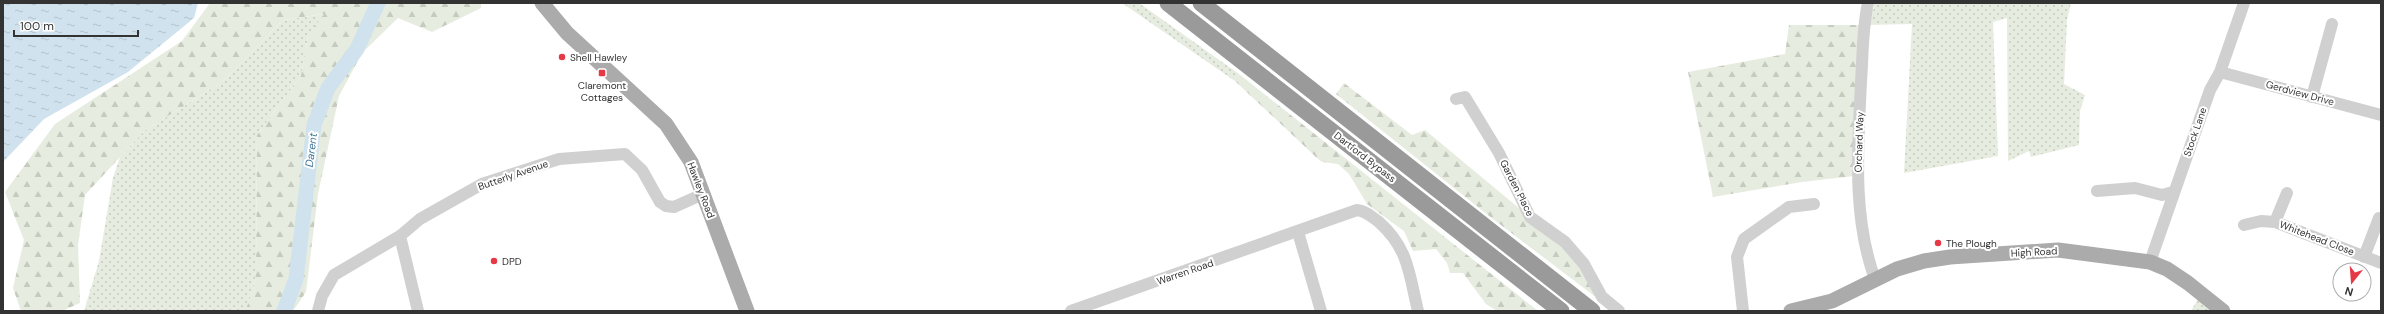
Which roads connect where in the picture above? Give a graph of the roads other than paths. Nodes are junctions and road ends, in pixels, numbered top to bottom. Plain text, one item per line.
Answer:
1 (542, 3) edge
2 (1168, 3) edge
3 (1201, 3) edge
4 (1868, 3) edge
5 (2244, 3) edge
6 (2332, 24) dead end
7 (2220, 72) junction
8 (2312, 96) junction
9 (1456, 99) dead end
10 (2381, 115) edge
11 (2097, 191) dead end
12 (2173, 192) junction
13 (2287, 193) dead end
14 (703, 194) junction
15 (1814, 204) dead end
16 (2379, 218) dead end
17 (2275, 222) junction
18 (2244, 225) dead end
19 (1298, 232) junction
20 (400, 236) junction
21 (2364, 257) junction
22 (2150, 262) junction
23 (2381, 263) edge
24 (1875, 279) junction
25 (1834, 306) edge
26 (318, 311) edge
27 (418, 311) edge
28 (747, 311) edge
29 (1071, 311) edge
30 (1321, 311) edge
31 (1418, 311) edge
32 (1562, 311) edge
33 (1592, 311) edge
34 (1618, 311) edge
35 (1743, 311) edge
36 (1791, 311) edge
37 (2223, 311) edge

1 - 14 main road, Hawley Road
2 - 32 highway, Dartford Bypass
3 - 33 highway, Dartford Bypass
4 - 24 street, Orchard Way
5 - 7 street, Stock Lane
6 - 8 street
7 - 8 street, Gerdview Drive
7 - 12 street, Stock Lane
8 - 10 street, Gerdview Drive
9 - 34 street, Garden Place
11 - 12 street
12 - 22 street, Stock Lane
13 - 17 street, Whitehead Close
14 - 20 street, Butterly Avenue
14 - 28 main road, Hawley Road
15 - 35 street
16 - 21 street
17 - 18 street, Whitehead Close
17 - 21 street, Whitehead Close
19 - 29 street, Warren Road
19 - 30 street
19 - 31 street, Warren Road
20 - 26 street, Butterly Avenue
20 - 27 street
21 - 23 street, Whitehead Close
22 - 24 main road, High Road
22 - 37 main road, High Road
24 - 25 main road, High Road
25 - 36 main road, High Road

